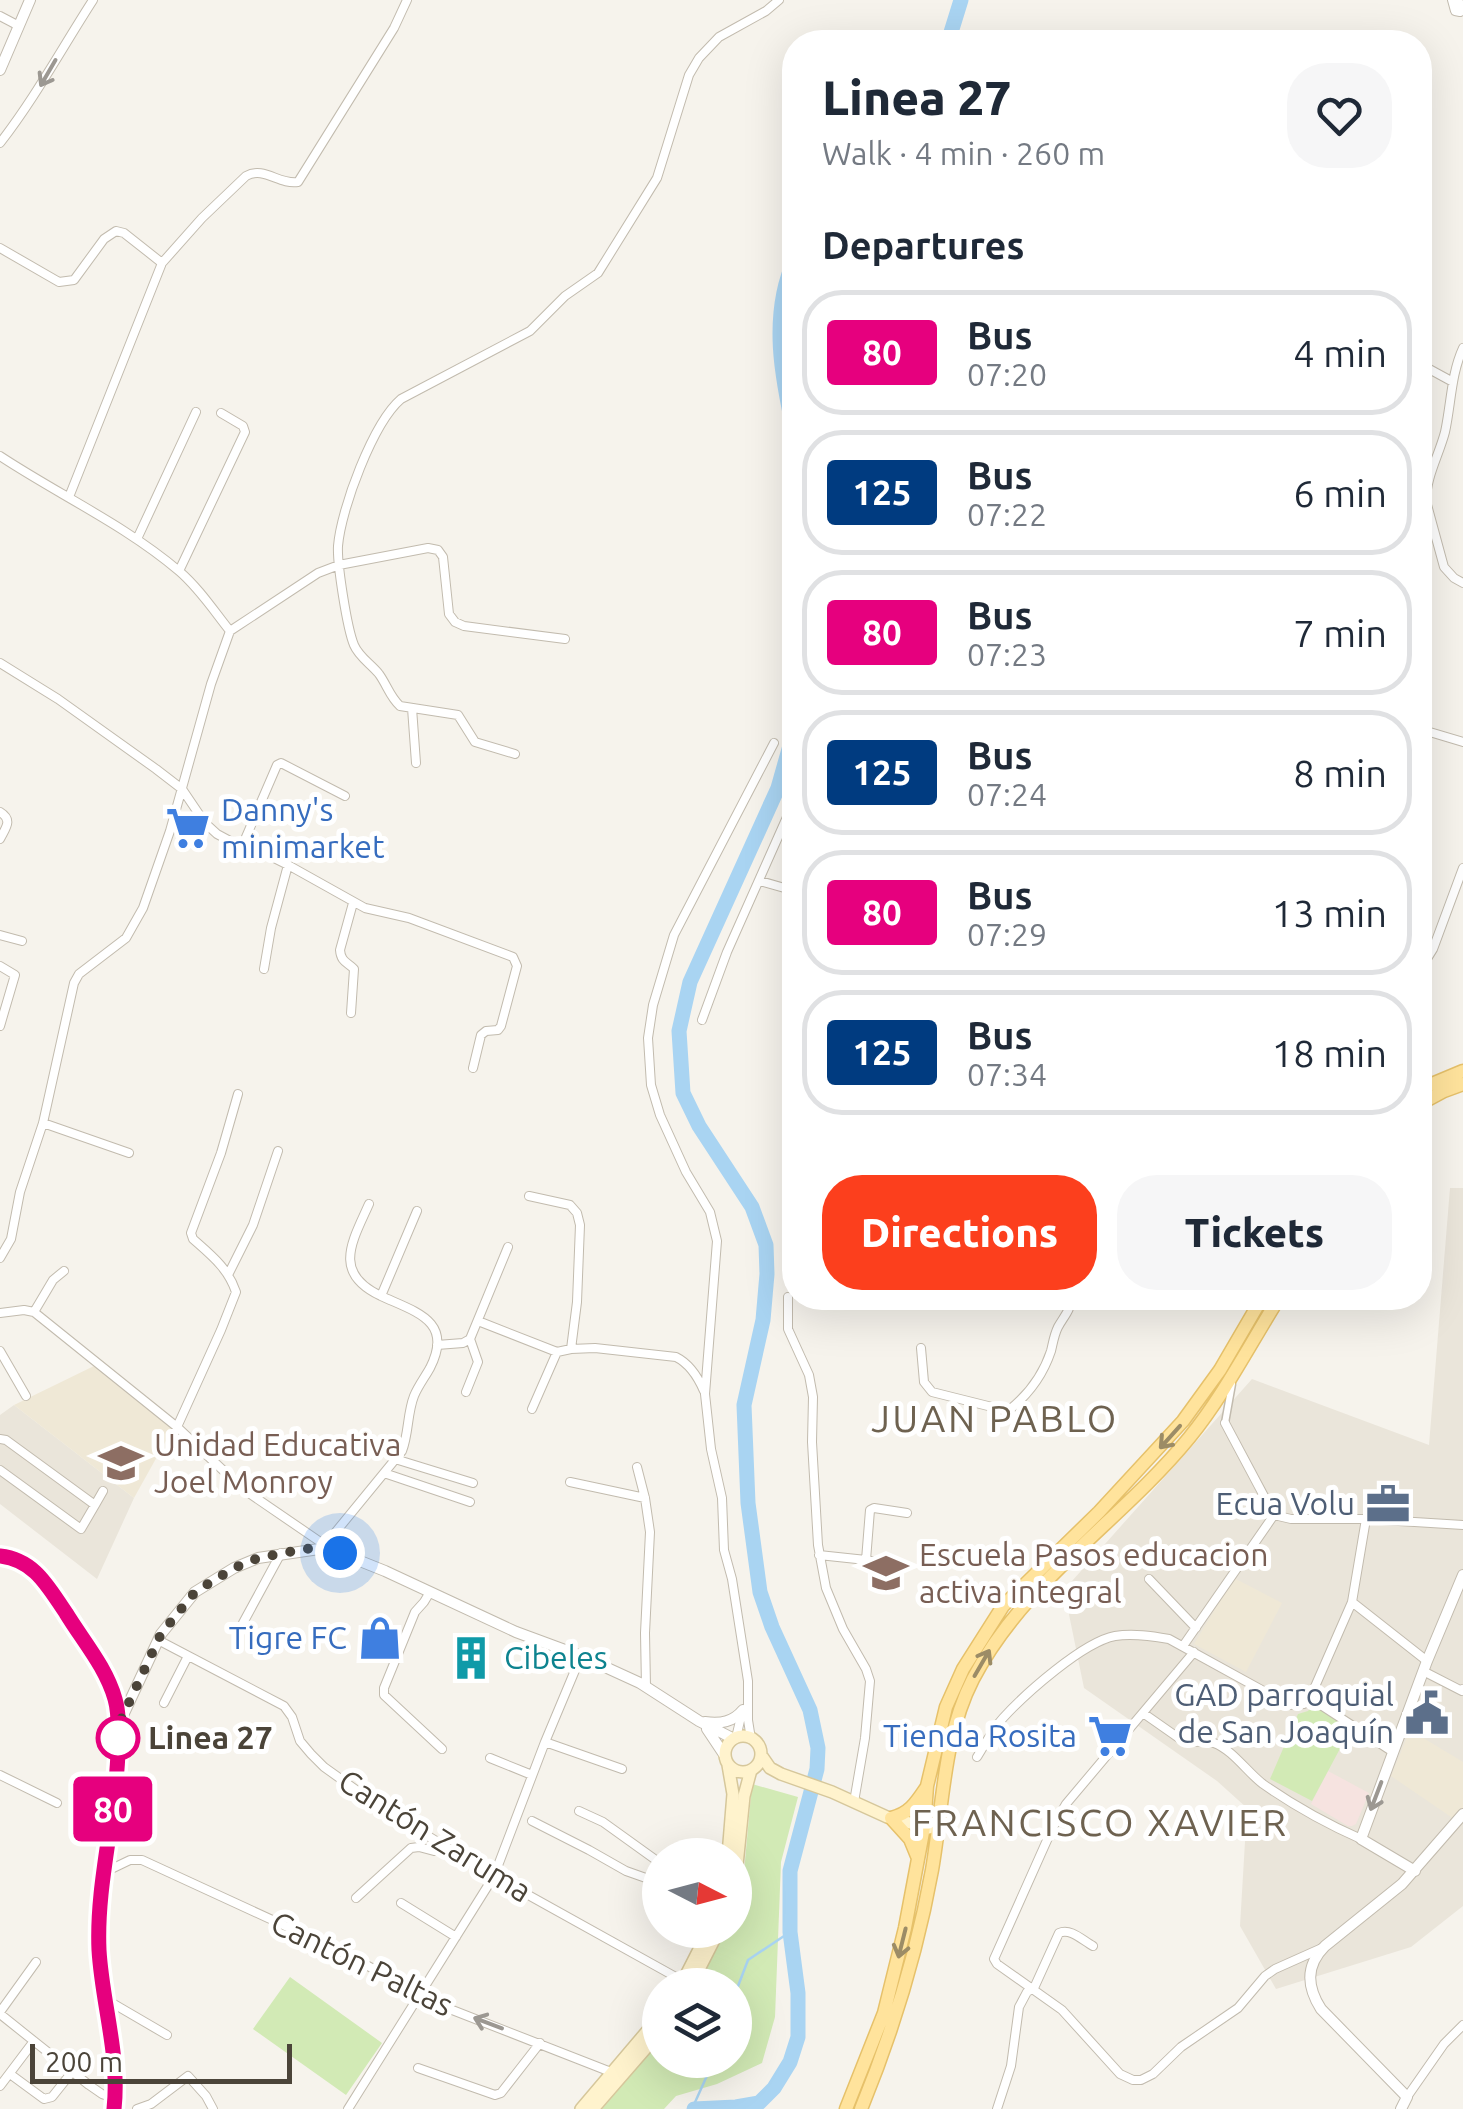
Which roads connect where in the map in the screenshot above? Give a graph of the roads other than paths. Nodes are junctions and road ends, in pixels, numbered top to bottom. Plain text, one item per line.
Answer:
1 (30, 0) edge
2 (94, 0) edge
3 (406, 0) edge
4 (779, 0) edge
5 (0, 16) edge
6 (19, 26) junction
7 (0, 70) edge
8 (0, 144) edge
9 (0, 248) edge
10 (162, 263) junction
11 (1463, 348) edge
12 (1432, 371) edge
13 (1453, 382) junction
14 (196, 412) dead end
15 (221, 413) dead end
16 (0, 456) edge
17 (1432, 470) edge
18 (69, 497) junction
19 (1432, 523) edge
20 (137, 539) junction
21 (339, 565) junction
22 (179, 571) junction
23 (1463, 584) edge
24 (230, 631) junction
25 (566, 638) dead end
26 (0, 663) edge
27 (412, 708) junction
28 (1432, 733) edge
29 (1463, 742) edge
30 (774, 743) dead end
31 (515, 754) dead end
32 (416, 763) dead end
33 (182, 789) junction
34 (345, 796) dead end
35 (0, 812) edge
36 (782, 829) edge
37 (0, 839) edge
38 (243, 844) junction
39 (288, 865) junction
40 (1463, 868) edge
41 (760, 881) junction
42 (782, 887) edge
43 (353, 902) junction
44 (0, 935) edge
45 (22, 941) dead end
46 (1432, 951) edge
47 (0, 966) edge
48 (264, 969) dead end
49 (351, 1013) dead end
50 (702, 1020) dead end
51 (0, 1026) edge
52 (473, 1068) dead end
53 (1463, 1071) edge
54 (1432, 1084) edge
55 (1463, 1084) edge
56 (238, 1094) dead end
57 (1432, 1097) edge
58 (43, 1123) junction
59 (278, 1151) dead end
60 (129, 1153) dead end
61 (529, 1196) dead end
62 (369, 1204) dead end
63 (417, 1211) dead end
64 (508, 1247) dead end
65 (0, 1258) edge
66 (64, 1271) dead end
67 (228, 1275) junction
68 (382, 1296) junction
69 (788, 1310) edge
70 (1069, 1310) edge
71 (1255, 1310) edge
72 (1272, 1310) edge
73 (0, 1312) edge
74 (34, 1312) junction
75 (478, 1322) junction
76 (470, 1339) junction
77 (438, 1345) junction
78 (922, 1348) dead end
79 (571, 1349) junction
80 (0, 1351) edge
81 (556, 1352) junction
82 (1234, 1370) junction
83 (466, 1392) dead end
84 (705, 1394) junction
85 (26, 1396) dead end
86 (532, 1409) dead end
87 (1225, 1423) joint
88 (177, 1427) junction
89 (0, 1439) edge
90 (395, 1459) junction
91 (637, 1467) dead end
92 (0, 1470) edge
93 (382, 1475) junction
94 (473, 1482) dead end
95 (570, 1482) dead end
96 (103, 1491) dead end
97 (645, 1498) junction
98 (467, 1504) dead end
99 (95, 1505) junction
100 (907, 1513) dead end
101 (1274, 1515) junction
102 (1366, 1520) junction
103 (1463, 1526) edge
104 (81, 1529) junction
105 (74, 1542) dead end
106 (329, 1547) junction
107 (281, 1553) junction
108 (0, 1556) edge
109 (819, 1556) junction
110 (866, 1560) junction
111 (890, 1565) dead end
112 (1463, 1575) edge
113 (1149, 1578) dead end
114 (430, 1592) junction
115 (1352, 1602) junction
116 (1449, 1606) junction
117 (1463, 1612) edge
118 (244, 1623) dead end
119 (1196, 1628) junction
120 (158, 1640) junction
121 (1183, 1646) junction
122 (1194, 1652) junction
123 (188, 1656) junction
124 (580, 1656) junction
125 (1425, 1666) junction
126 (110, 1685) junction
127 (136, 1687) junction
128 (646, 1687) junction
129 (1463, 1691) edge
130 (1310, 1698) junction
131 (164, 1703) dead end
132 (745, 1704) junction
133 (1143, 1713) junction
134 (700, 1721) junction
135 (119, 1724) junction
136 (735, 1738) junction
137 (751, 1738) junction
138 (544, 1742) junction
139 (442, 1750) dead end
140 (1392, 1752) junction
141 (760, 1754) junction
142 (977, 1757) dead end
143 (490, 1758) dead end
144 (726, 1761) junction
145 (622, 1770) dead end
146 (752, 1770) junction
147 (0, 1775) edge
148 (532, 1775) junction
149 (783, 1775) junction
150 (927, 1786) junction
151 (854, 1802) junction
152 (57, 1803) dead end
153 (579, 1811) dead end
154 (1463, 1814) edge
155 (891, 1818) junction
156 (532, 1821) dead end
157 (931, 1828) junction
158 (729, 1838) edge
159 (740, 1838) edge
160 (1361, 1839) junction
161 (442, 1844) junction
162 (642, 1850) edge
163 (918, 1861) junction
164 (1414, 1871) junction
165 (105, 1872) junction
166 (494, 1876) junction
167 (642, 1877) edge
168 (356, 1898) dead end
169 (401, 1903) dead end
170 (456, 1937) junction
171 (1092, 1946) dead end
172 (1324, 1946) junction
173 (36, 1962) dead end
174 (657, 1968) edge
175 (1034, 1988) junction
176 (420, 1996) junction
177 (107, 2000) junction
178 (0, 2013) edge
179 (1463, 2024) edge
180 (166, 2035) dead end
181 (642, 2040) edge
182 (34, 2041) junction
183 (540, 2043) junction
184 (642, 2049) edge
185 (418, 2068) dead end
186 (72, 2072) junction
187 (10, 2074) junction
188 (616, 2074) junction
189 (0, 2086) edge
190 (1407, 2097) junction
191 (115, 2104) edge
192 (136, 2109) edge
193 (214, 2109) edge
194 (348, 2109) edge
195 (580, 2109) edge
196 (593, 2109) edge
197 (846, 2109) edge
198 (861, 2109) edge
199 (997, 2109) edge
200 (1401, 2109) edge

1 - 6 street
2 -> 8 street
3 - 10 street
4 - 21 street
5 - 6 street
6 - 7 street
9 - 10 street
10 - 18 street
11 - 13 street
12 - 13 street
13 - 17 street
14 - 20 street
15 - 22 street
16 - 18 street
18 - 20 street
19 - 23 street
20 - 22 street
21 - 24 street
21 - 25 street
21 - 27 street
22 - 24 street
24 - 33 street
26 - 33 street
27 - 31 street
27 - 32 street
28 - 29 street
30 - 84 street
33 - 38 street
33 - 58 street
34 - 38 street
35 - 37 street
36 - 41 street
38 - 39 street
39 - 43 street
39 - 48 street
40 - 46 street
41 - 42 street
41 - 50 street
43 - 49 street
43 - 52 street
44 - 45 street
47 - 51 street
53 - 54 main road
55 - 57 main road
56 - 67 street
58 - 60 street
58 - 65 street
59 - 67 street
61 - 79 street
62 - 68 street
63 - 68 street
64 - 75 street
66 - 74 street
67 - 88 street
68 - 77 street
69 - 109 street
70 - 78 street
71 -> 150 main road
72 - 82 main road
73 - 74 street
74 - 88 street
75 - 76 street
75 - 81 street
76 - 77 street
76 - 83 street
77 - 90 street
79 - 81 street
79 - 84 street
80 - 85 street
81 - 86 street
82 - 87 street
157 -> 82 main road
84 - 132 street
87 - 101 street
88 - 106 street
89 - 99 street
90 - 93 street
90 - 94 street
91 - 97 street
92 - 104 street
93 - 98 street
93 - 106 street
95 - 97 street
96 - 99 street
97 - 128 street
99 - 104 street
100 - 110 street
101 - 102 street
101 - 119 street
102 - 103 street
102 - 115 street
104 - 105 street
106 - 107 street
106 - 114 street
107 - 118 street
107 - 120 street
108 - 126 street
109 - 110 street
109 - 151 street
110 - 111 street
112 - 116 street
113 - 119 street
114 - 124 street
114 - 139 street
115 - 125 street
115 - 130 street
116 - 117 street
116 - 125 street
119 - 121 street
120 - 123 street, Cantón Zaruma
120 - 127 street
121 - 122 street
121 - 142 street
122 - 130 street
122 - 133 street
123 - 131 street
123 - 161 street, Cantón Zaruma
124 - 128 street
124 - 138 street
125 - 129 street
125 - 140 street
126 - 127 street
126 - 135 street
127 - 135 street
128 - 134 street
130 - 140 street
132 - 134 street
132 - 136 street
132 - 137 street
133 - 160 street
133 - 175 street
134 - 136 street
134 - 144 street
135 - 165 street
136 - 137 main road
136 - 144 main road
137 - 141 main road
138 - 145 street
138 - 148 street
140 -> 160 street
141 - 146 main road
141 - 149 main road
143 - 148 street
144 - 146 main road
144 - 158 main road
146 - 149 main road
146 - 159 main road
147 - 152 street
148 - 166 street
149 - 151 main road
150 - 155 main road
150 - 157 main road
151 - 155 main road
153 - 162 street
154 - 164 street
155 - 157 main road
155 - 163 main road
156 - 167 street
157 - 163 main road
157 - 198 main road
160 - 164 street
161 - 166 street, Cantón Zaruma
161 - 168 street
163 -> 197 main road
164 - 172 street
165 - 176 street, Cantón Paltas
165 - 177 street
166 - 170 street
166 - 174 street, Cantón Zaruma
169 - 170 street
170 - 176 street
171 - 175 street
172 - 175 street
172 - 190 street
173 - 178 street
175 - 199 street
183 -> 176 street, Cantón Paltas
176 - 194 street
177 - 180 street
177 - 191 street
178 - 182 street
179 - 190 street
181 - 188 main road
182 - 186 street
182 - 187 street
183 - 185 street
183 - 188 street, Cantón Paltas
184 - 188 main road
186 - 187 street
186 - 191 street
187 - 189 street
188 - 195 main road
188 - 196 main road
190 - 200 street
192 - 193 street

